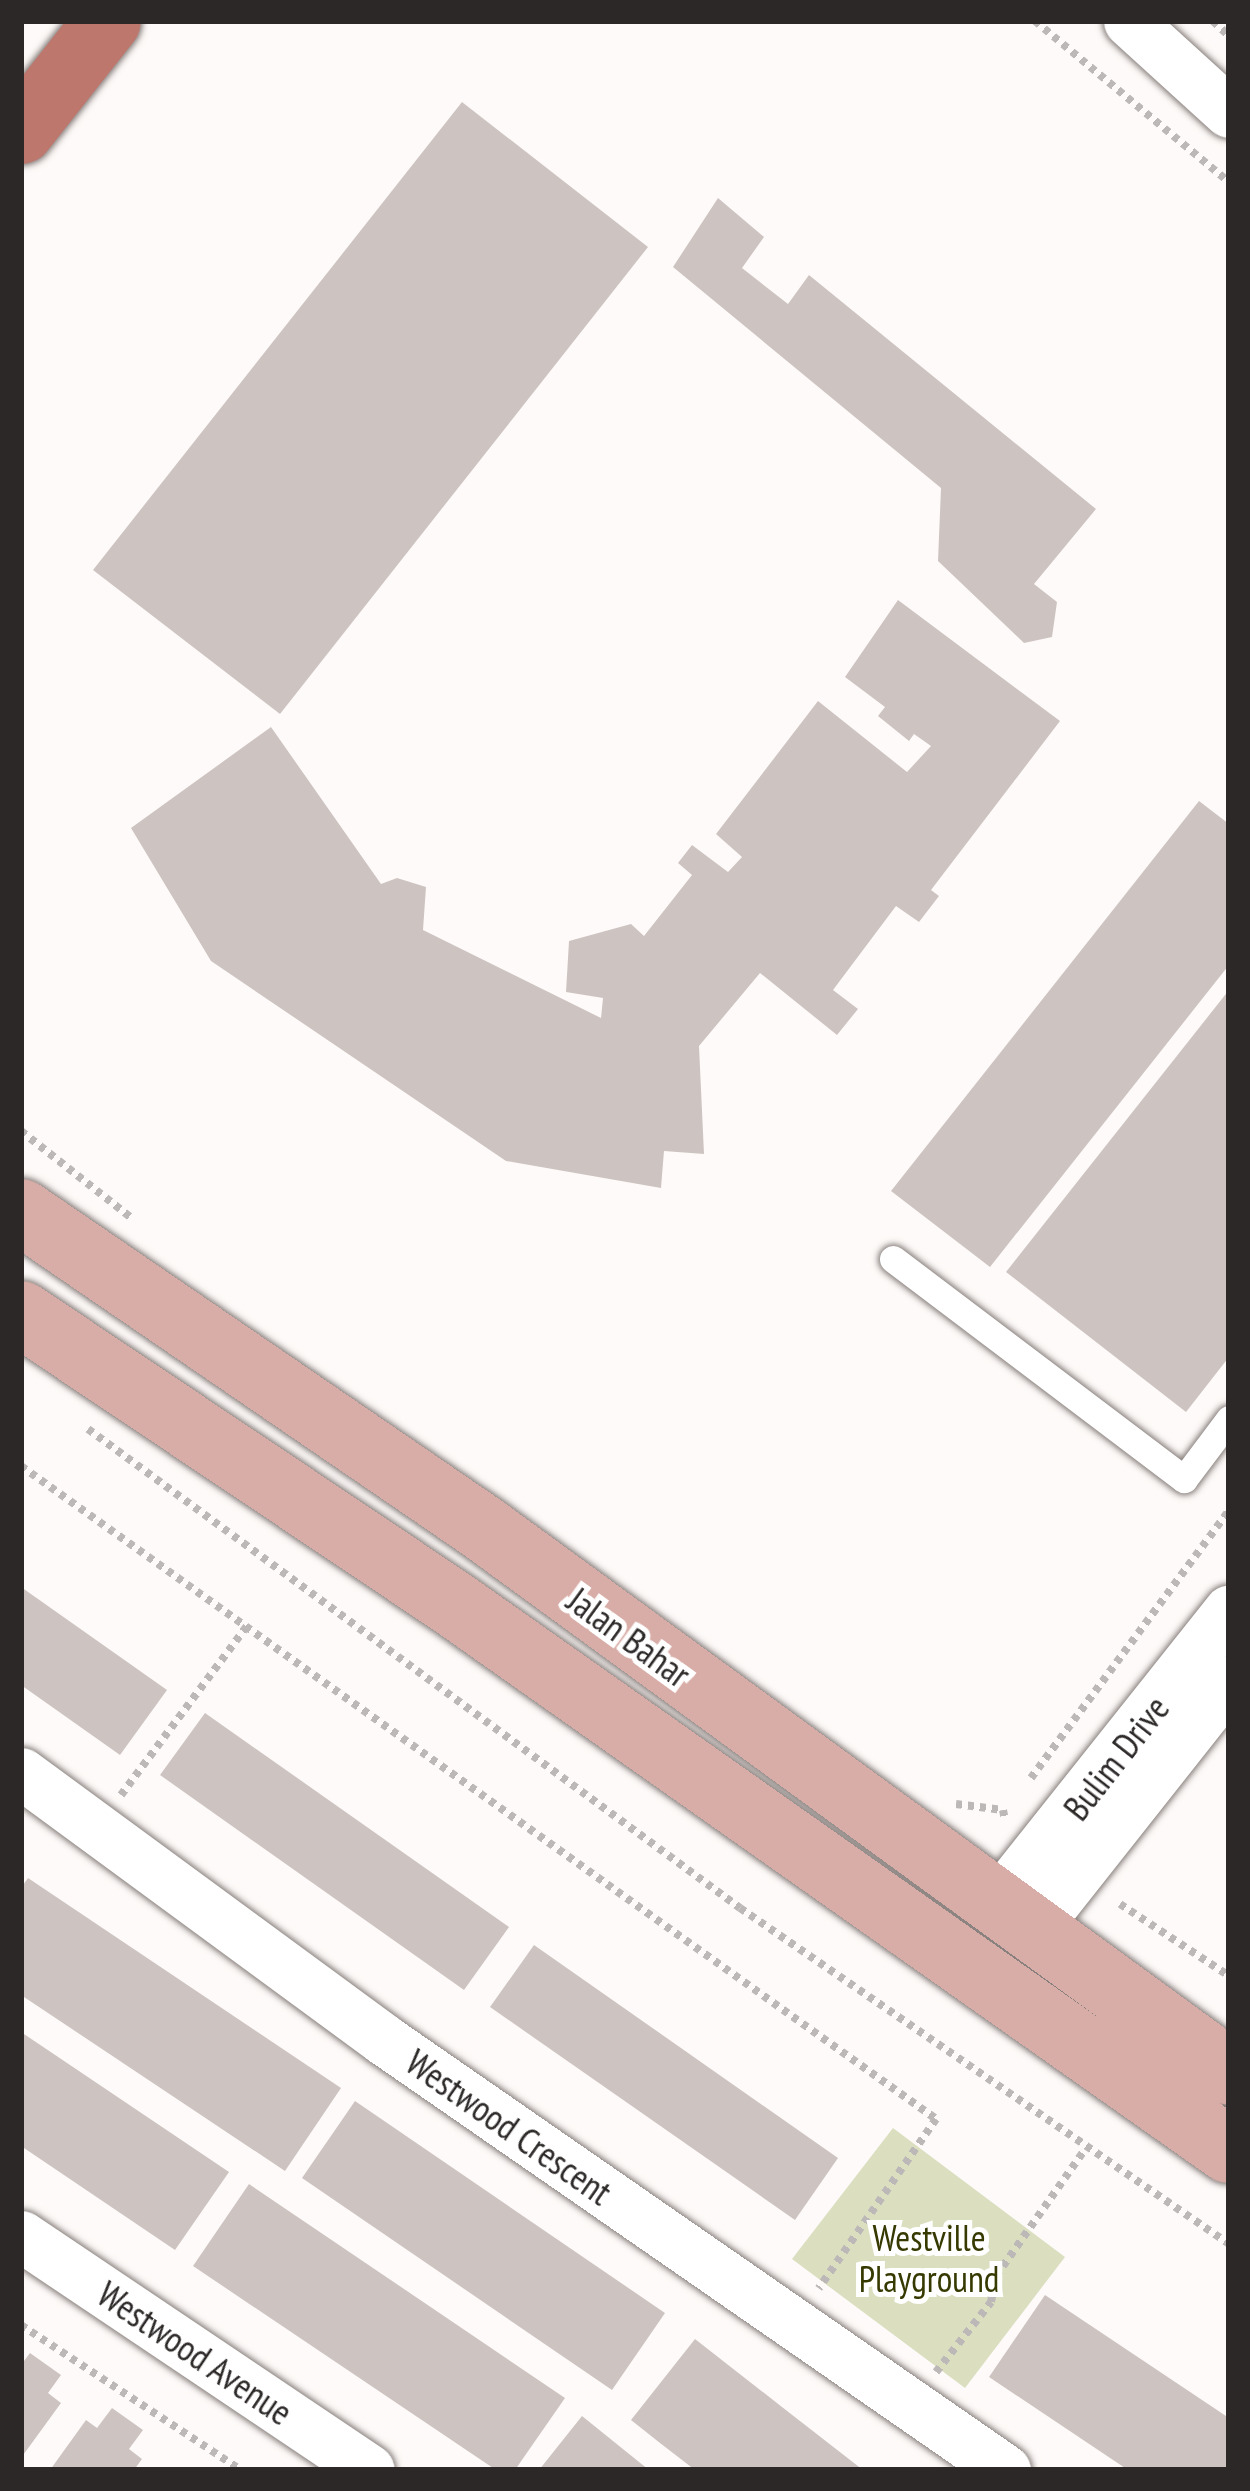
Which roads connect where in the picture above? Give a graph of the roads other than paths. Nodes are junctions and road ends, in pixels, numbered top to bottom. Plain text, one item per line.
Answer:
1 (108, 21) edge
2 (1130, 21) edge
3 (1175, 21) edge
4 (1229, 78) edge
5 (1229, 112) edge
6 (21, 131) edge
7 (21, 1212) edge
8 (892, 1259) dead end
9 (21, 1314) edge
10 (1229, 1420) edge
11 (484, 1528) junction
12 (454, 1604) junction
13 (1229, 1611) edge
14 (1229, 1681) edge
15 (21, 1773) edge
16 (1016, 1914) junction
17 (1229, 2072) edge
18 (1229, 2150) edge
19 (21, 2236) edge
20 (369, 2470) edge
21 (1005, 2470) edge

1 - 6 highway
2 - 5 street
3 - 4 street
7 - 11 main road, Jalan Bahar
8 - 10 lane
9 - 12 main road, Jalan Bahar
11 - 12 main road
11 - 16 main road, Jalan Bahar
12 - 18 main road, Jalan Bahar
13 - 16 street, Bulim Drive
14 - 16 street, Bulim Drive
15 - 21 street, Westwood Crescent
16 - 17 main road, Jalan Bahar
19 - 20 street, Westwood Avenue

